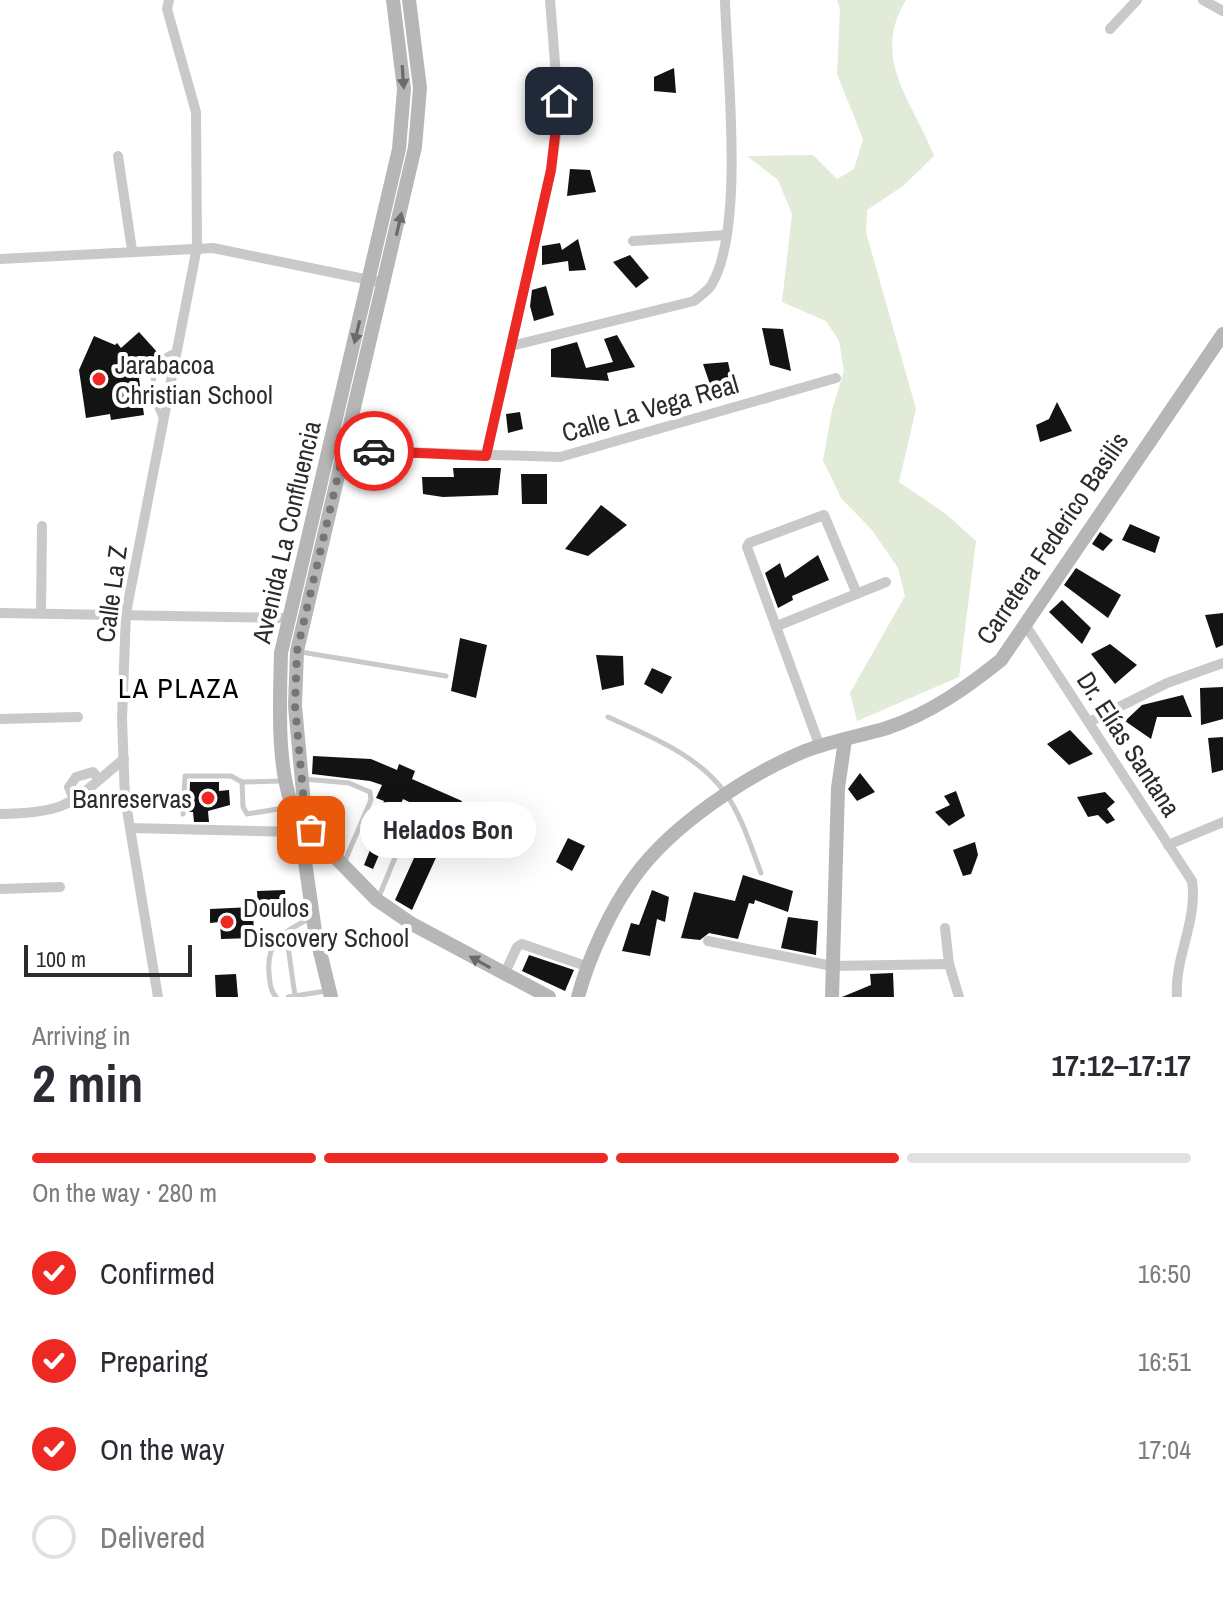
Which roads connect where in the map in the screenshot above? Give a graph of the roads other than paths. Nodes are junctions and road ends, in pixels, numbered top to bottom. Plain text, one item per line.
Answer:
1 (393, 0) edge
2 (409, 0) edge
3 (550, 0) edge
4 (725, 0) edge
5 (1137, 0) edge
6 (1203, 0) edge
7 (168, 2) edge
8 (1223, 11) edge
9 (1110, 29) dead end
10 (118, 156) dead end
11 (727, 235) junction
12 (633, 241) dead end
13 (197, 247) junction
14 (132, 250) junction
15 (0, 259) edge
16 (377, 281) junction
17 (1223, 334) edge
18 (511, 346) junction
19 (176, 351) junction
20 (836, 378) dead end
21 (163, 420) junction
22 (337, 450) junction
23 (486, 456) junction
24 (42, 526) dead end
25 (886, 582) dead end
26 (857, 594) junction
27 (0, 613) edge
28 (41, 613) junction
29 (126, 613) junction
30 (289, 618) junction
31 (1024, 623) junction
32 (777, 626) junction
33 (297, 651) junction
34 (281, 653) junction
35 (1223, 663) edge
36 (446, 676) dead end
37 (78, 717) dead end
38 (608, 717) dead end
39 (0, 719) edge
40 (1089, 722) junction
41 (845, 740) junction
42 (820, 747) junction
43 (124, 759) junction
44 (99, 779) junction
45 (294, 780) junction
46 (242, 782) junction
47 (726, 794) junction
48 (75, 802) junction
49 (291, 807) junction
50 (415, 809) dead end
51 (0, 814) edge
52 (183, 814) dead end
53 (1223, 822) edge
54 (300, 826) junction
55 (130, 828) junction
56 (1168, 845) junction
57 (344, 863) junction
58 (761, 873) dead end
59 (60, 887) dead end
60 (0, 889) edge
61 (377, 900) junction
62 (313, 917) junction
63 (945, 928) dead end
64 (286, 932) junction
65 (708, 941) dead end
66 (949, 964) junction
67 (586, 966) junction
68 (832, 966) junction
69 (504, 975) junction
70 (330, 994) edge
71 (295, 996) edge
72 (158, 997) edge
73 (276, 997) edge
74 (288, 997) edge
75 (549, 997) edge
76 (578, 997) edge
77 (832, 997) edge
78 (959, 997) edge
79 (1177, 997) edge

1 -> 16 street, Avenida La Confluencia
16 -> 2 street, Avenida La Confluencia
3 - 18 street
4 - 11 street
5 - 9 street
6 - 8 street
7 - 13 street, Calle La Z
10 - 14 street
11 - 12 street
11 - 18 street
13 - 14 street
13 - 16 street
13 - 19 street, Calle La Z
14 - 15 street
16 - 22 street, Avenida La Confluencia
17 - 31 street, Carretera Federico Basilis
18 - 23 street
19 - 21 street, Calle La Z
19 - 21 lane
20 - 23 street, Calle La Vega Real
21 - 29 street, Calle La Z
22 - 23 street, Calle La Vega Real
22 - 30 street, Avenida La Confluencia
22 - 33 street, Avenida La Confluencia
24 - 28 street
25 - 26 street
26 - 32 street
26 - 32 street
27 - 28 street
28 - 29 street
29 - 30 street
29 - 43 street, Calle La Z
30 - 34 street, Avenida La Confluencia
31 - 40 street, Dr. Elías Santana
31 - 41 street, Carretera Federico Basilis
32 - 42 street
33 - 34 lane
33 - 36 lane
33 - 45 street, Avenida La Confluencia
34 - 45 street, Avenida La Confluencia
35 - 40 street
37 - 39 street
38 - 47 lane
40 - 56 street, Dr. Elías Santana
41 - 42 street, Carretera Federico Basilis
41 - 68 street
42 - 47 street, Carretera Federico Basilis
43 - 44 street
43 - 55 street, Calle La Z
44 - 48 street
44 - 48 street
45 - 46 lane
45 - 49 street, Avenida La Confluencia
45 - 54 street, Avenida La Confluencia
45 - 57 lane
46 - 49 lane
46 - 52 lane
47 - 58 lane
47 - 67 street, Carretera Federico Basilis
48 - 51 street
49 - 54 street, Avenida La Confluencia
50 - 61 lane
53 - 56 street
54 - 55 street
54 - 57 street
54 - 62 street
55 - 72 street, Calle La Z
56 - 79 street, Dr. Elías Santana
57 - 61 street
59 - 60 street
69 -> 61 street
62 - 64 lane
62 - 70 street
63 - 66 street
64 - 71 lane
64 - 73 lane
65 - 68 street
66 - 68 street
66 - 78 street
67 - 69 street
67 - 76 street, Carretera Federico Basilis
68 - 77 street
69 - 75 street
70 - 71 lane
71 - 74 lane

